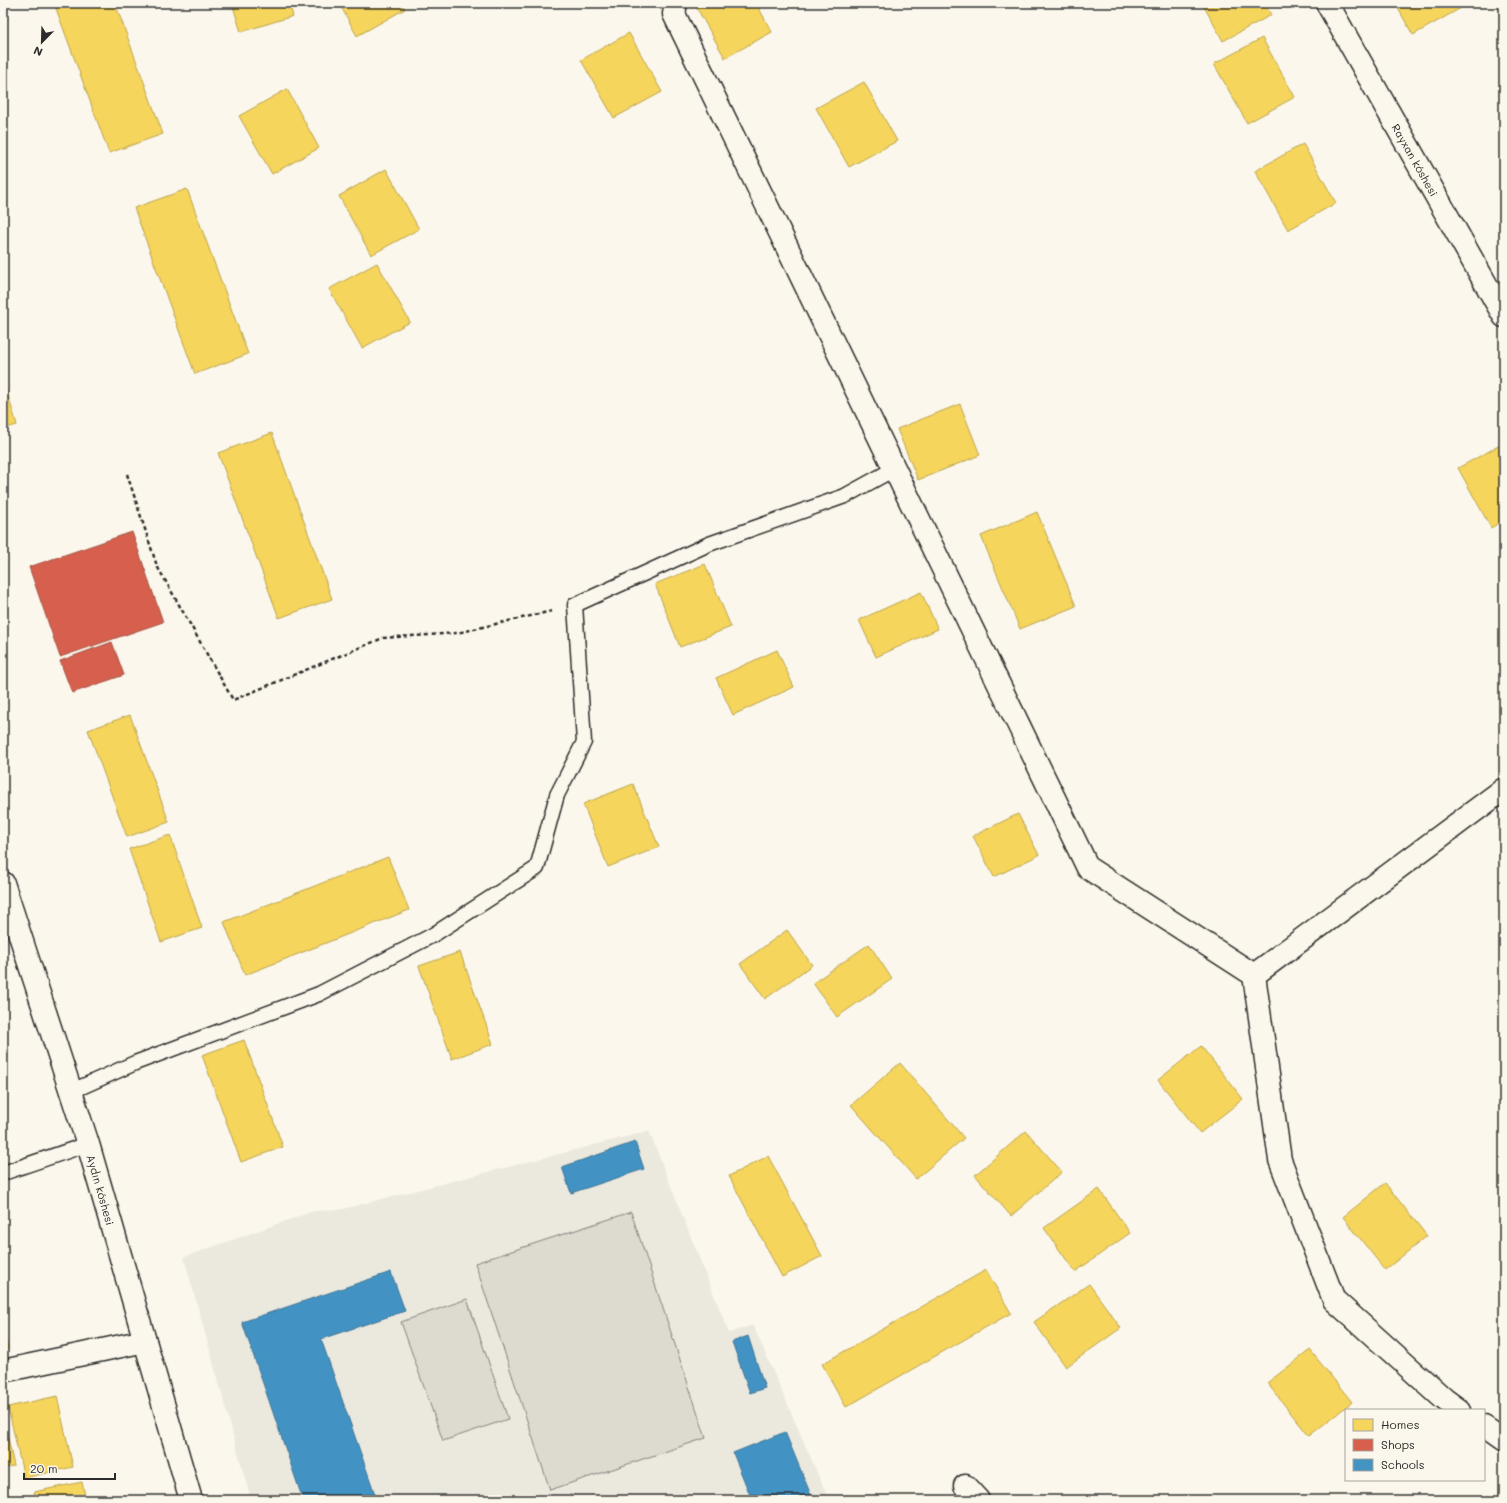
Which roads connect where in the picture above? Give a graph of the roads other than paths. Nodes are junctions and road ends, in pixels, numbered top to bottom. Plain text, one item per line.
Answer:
1 (676, 3) edge
2 (1327, 3) edge
3 (1504, 316) edge
4 (894, 469) junction
5 (1504, 789) edge
6 (3, 882) edge
7 (1254, 975) junction
8 (70, 1092) junction
9 (88, 1144) junction
10 (3, 1173) edge
11 (145, 1341) junction
12 (3, 1371) edge
13 (1458, 1409) edge
14 (1485, 1428) edge
15 (1504, 1441) edge
16 (191, 1500) edge

1 - 4 street
2 - 3 street, Rayxan kóshesi
4 - 7 street
4 - 8 lane
5 - 7 street
6 - 8 street, Aydın kóshesi
7 - 13 street
8 - 9 street, Aydın kóshesi
9 - 10 lane
9 - 11 street, Aydın kóshesi
11 - 12 street
11 - 16 street, Aydın kóshesi
14 - 15 street

